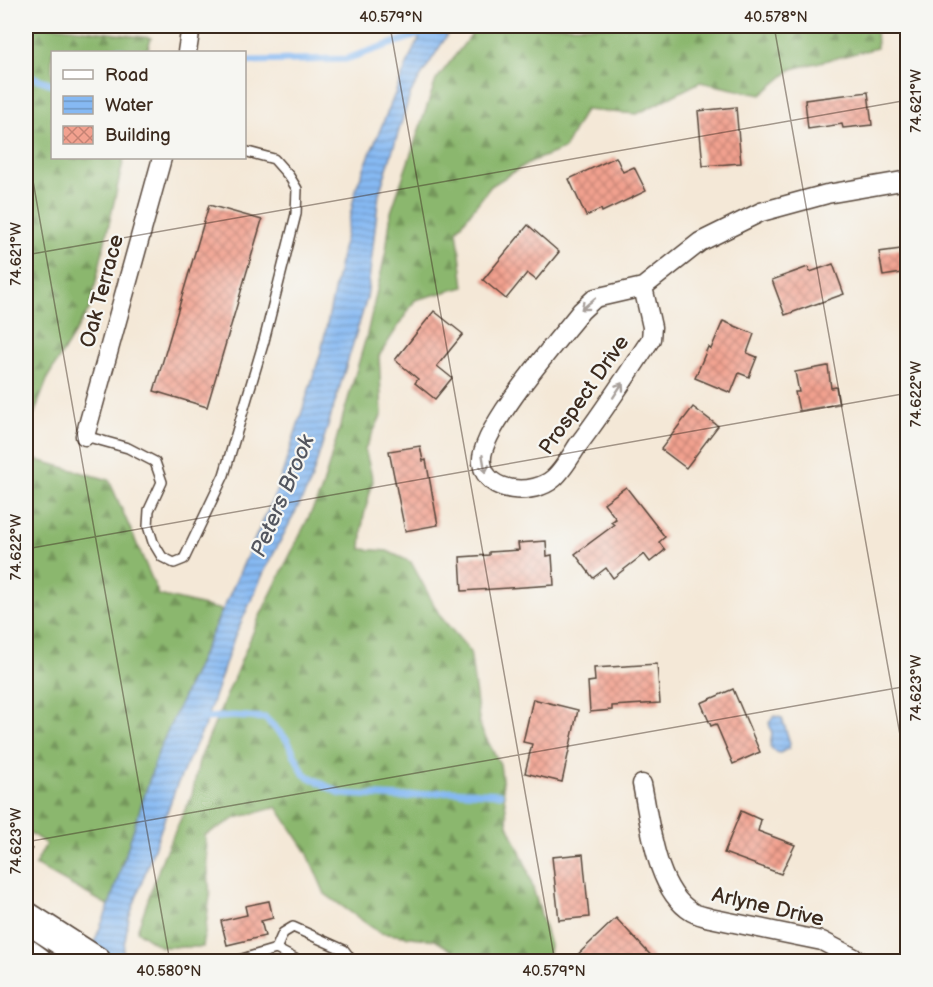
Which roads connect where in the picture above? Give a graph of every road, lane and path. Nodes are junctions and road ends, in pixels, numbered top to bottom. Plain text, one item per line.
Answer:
1 (191, 26) edge
2 (187, 51) edge
3 (246, 152) edge
4 (162, 159) edge
5 (908, 180) edge
6 (643, 287) junction
7 (85, 436) joint
8 (642, 784) dead end
9 (26, 842) edge
10 (26, 856) edge
11 (26, 917) edge
12 (276, 949) junction
13 (26, 954) edge
14 (38, 962) edge
15 (96, 962) edge
16 (232, 962) edge
17 (301, 962) edge
18 (353, 962) edge
19 (862, 962) edge

1 - 2 street
3 - 7 lane
4 - 7 street, Oak Terrace
5 - 6 street, Prospect Drive
6 -> 6 street, Prospect Drive
8 - 19 street, Arlyne Drive
9 - 10 path
11 - 15 highway
12 - 16 lane
12 - 17 lane
12 - 18 lane
13 - 14 highway

